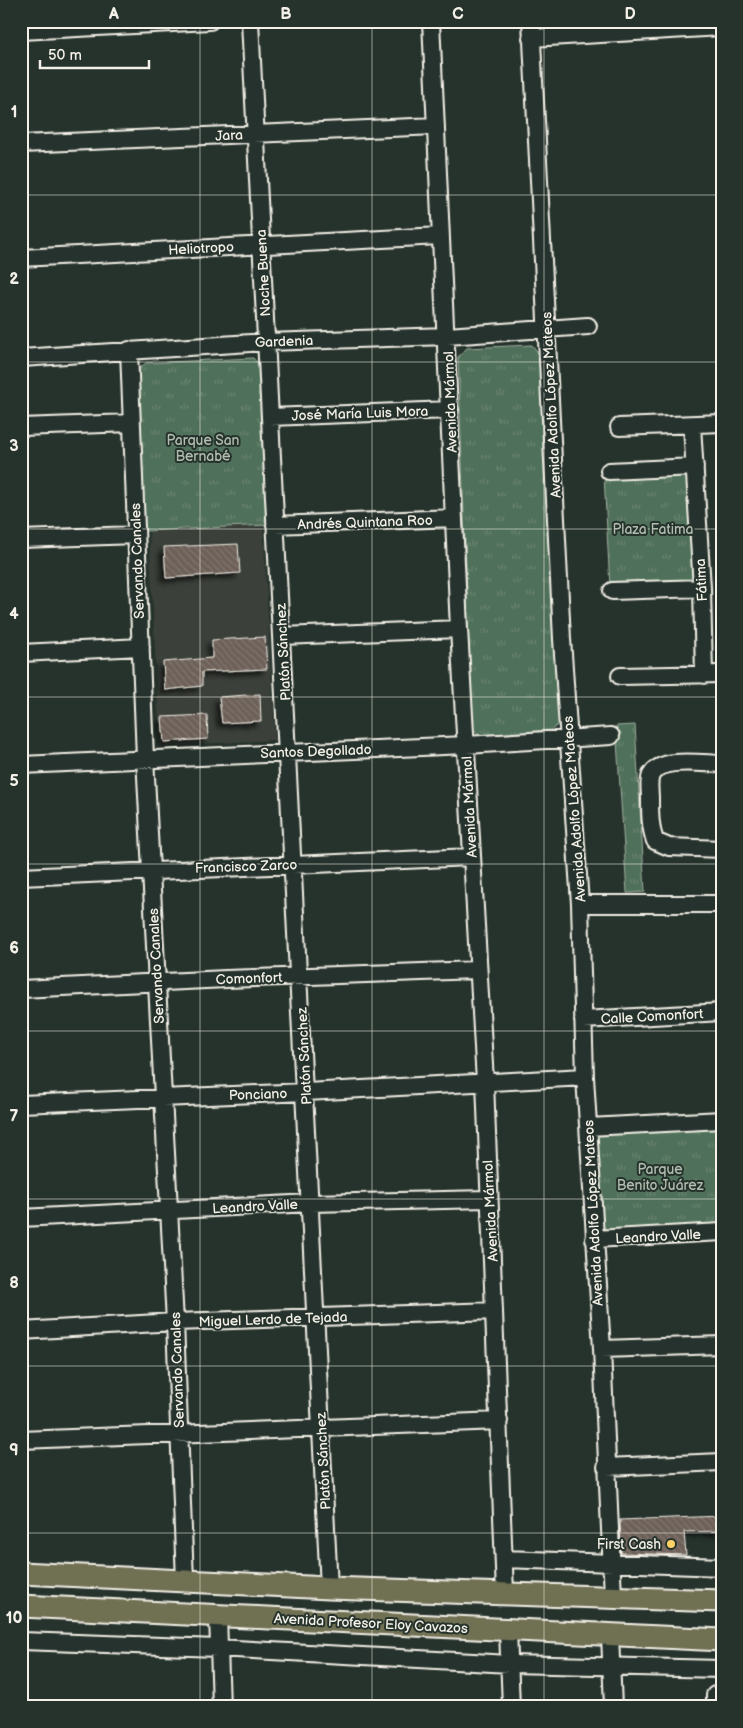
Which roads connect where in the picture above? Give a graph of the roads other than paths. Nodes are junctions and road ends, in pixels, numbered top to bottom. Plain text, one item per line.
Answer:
1 (210, 21) edge
2 (250, 21) edge
3 (431, 21) edge
4 (722, 27) edge
5 (531, 29) edge
6 (21, 31) edge
7 (436, 126) junction
8 (257, 134) junction
9 (21, 144) edge
10 (440, 236) junction
11 (262, 244) junction
12 (21, 258) edge
13 (588, 326) dead end
14 (548, 330) junction
15 (447, 336) junction
16 (266, 342) junction
17 (129, 350) junction
18 (21, 358) edge
19 (450, 410) junction
20 (270, 417) junction
21 (131, 423) junction
22 (722, 423) edge
23 (692, 425) junction
24 (21, 426) edge
25 (619, 427) dead end
26 (695, 468) junction
27 (610, 470) dead end
28 (454, 518) junction
29 (276, 525) junction
30 (136, 535) junction
31 (21, 539) edge
32 (702, 588) junction
33 (612, 591) dead end
34 (459, 629) junction
35 (282, 636) junction
36 (141, 647) junction
37 (21, 653) edge
38 (722, 674) edge
39 (704, 675) junction
40 (620, 676) dead end
41 (611, 736) dead end
42 (569, 739) junction
43 (466, 745) junction
44 (288, 752) junction
45 (145, 758) junction
46 (722, 764) edge
47 (21, 765) edge
48 (722, 849) edge
49 (471, 857) junction
50 (294, 864) junction
51 (151, 870) junction
52 (21, 877) edge
53 (580, 904) junction
54 (722, 904) edge
55 (477, 970) junction
56 (300, 976) junction
57 (158, 982) junction
58 (21, 989) edge
59 (722, 1012) edge
60 (583, 1020) junction
61 (585, 1077) junction
62 (485, 1082) junction
63 (306, 1092) junction
64 (163, 1097) junction
65 (21, 1104) edge
66 (722, 1120) edge
67 (589, 1127) junction
68 (488, 1199) junction
69 (312, 1203) junction
70 (169, 1210) junction
71 (21, 1218) edge
72 (722, 1232) edge
73 (594, 1239) junction
74 (494, 1311) junction
75 (316, 1318) junction
76 (175, 1322) junction
77 (21, 1331) edge
78 (722, 1345) edge
79 (602, 1349) junction
80 (499, 1421) junction
81 (321, 1430) junction
82 (180, 1435) junction
83 (21, 1440) edge
84 (722, 1462) edge
85 (606, 1467) junction
86 (504, 1559) junction
87 (611, 1563) junction
88 (722, 1567) edge
89 (21, 1573) edge
90 (185, 1581) junction
91 (329, 1588) junction
92 (505, 1593) junction
93 (613, 1597) junction
94 (722, 1601) edge
95 (21, 1606) edge
96 (218, 1616) junction
97 (508, 1630) junction
98 (610, 1635) junction
99 (722, 1640) edge
100 (21, 1641) edge
101 (218, 1648) junction
102 (510, 1664) junction
103 (610, 1666) junction
104 (722, 1669) edge
105 (221, 1707) edge
106 (511, 1707) edge
107 (613, 1707) edge

1 - 6 street
2 - 8 street, Noche Buena
3 - 7 street, Avenida Mármol
4 - 5 street
5 - 14 street, Avenida Adolfo López Mateos
7 - 8 street, Jara
7 - 10 street, Avenida Mármol
8 - 9 street, Jara
8 - 11 street, Noche Buena
10 - 11 street, Heliotropo
10 - 15 street, Avenida Mármol
11 - 12 street, Heliotropo
11 - 16 street, Noche Buena
13 - 14 street, Gardenia
14 - 15 street, Gardenia
14 - 42 street, Avenida Adolfo López Mateos
15 - 16 street, Gardenia
15 - 19 street, Avenida Mármol
16 - 17 street, Gardenia
16 - 20 street, Noche Buena
17 - 18 street, Gardenia
17 - 21 street, Servando Canales
19 - 20 street, José María Luis Mora
19 - 28 street, Avenida Mármol
20 - 29 street, Noche Buena
21 - 24 street
21 - 30 street, Servando Canales
22 - 23 street
23 - 25 street
23 - 26 street, Fátima
26 - 27 street
26 - 32 street, Fátima
28 - 29 street, Andrés Quintana Roo
28 - 34 street, Avenida Mármol
29 - 35 street, Platón Sánchez
30 - 31 street
30 - 36 street, Servando Canales
32 - 33 street
32 - 39 street, Fátima
34 - 35 street
34 - 43 street, Avenida Mármol
35 - 44 street, Platón Sánchez
36 - 37 street
36 - 45 street, Servando Canales
38 - 39 street
39 - 40 street
41 - 42 street, Santos Degollado
42 - 43 street, Santos Degollado
42 - 53 street, Avenida Adolfo López Mateos
43 - 44 street, Santos Degollado
43 - 49 street, Avenida Mármol
44 - 45 street, Santos Degollado
44 - 50 street, Platón Sánchez
45 - 47 street, Santos Degollado
45 - 51 street, Servando Canales
46 - 48 street
49 - 50 street, Francisco Zarco
49 - 55 street, Avenida Mármol
50 - 51 street, Francisco Zarco
50 - 56 street, Platón Sánchez
51 - 52 street, Francisco Zarco
51 - 57 street, Servando Canales
53 - 54 street
53 - 60 street, Avenida Adolfo López Mateos
55 - 56 street, Comonfort
55 - 62 street, Avenida Mármol
56 - 57 street, Comonfort
56 - 63 street, Platón Sánchez
57 - 58 street, Comonfort
57 - 64 street, Servando Canales
59 - 60 street, Calle Comonfort
60 - 61 street, Avenida Adolfo López Mateos
61 - 62 street, Ponciano
61 - 67 street, Avenida Adolfo López Mateos
62 - 63 street, Ponciano
62 - 68 street, Avenida Mármol
63 - 64 street, Ponciano
63 - 69 street, Platón Sánchez
64 - 65 street, Ponciano
64 - 70 street, Servando Canales
66 - 67 street
67 - 73 street, Avenida Adolfo López Mateos
68 - 69 street, Leandro Valle
68 - 74 street, Avenida Mármol
69 - 70 street, Leandro Valle
69 - 75 street, Platón Sánchez
70 - 71 street, Leandro Valle
70 - 76 street, Servando Canales
72 - 73 street, Leandro Valle
73 - 79 street, Avenida Adolfo López Mateos
74 - 75 street, Miguel Lerdo de Tejada
74 - 80 street, Avenida Mármol
75 - 76 street, Miguel Lerdo de Tejada
75 - 81 street, Platón Sánchez
76 - 77 street, Miguel Lerdo de Tejada
76 - 82 street, Servando Canales
78 - 79 street
79 - 85 street, Avenida Adolfo López Mateos
80 - 81 street
80 - 86 street, Avenida Mármol
81 - 82 street
81 - 91 street, Platón Sánchez
82 - 83 street
82 - 90 street, Servando Canales
84 - 85 street
85 - 87 street, Avenida Adolfo López Mateos
86 - 87 street
86 - 92 street, Avenida Mármol
87 - 88 street
87 - 93 street, Avenida Adolfo López Mateos
89 - 90 main road
90 - 91 main road
91 - 92 main road
92 - 93 main road
93 - 94 main road
95 - 96 main road, Avenida Profesor Eloy Cavazos
96 - 97 main road, Avenida Profesor Eloy Cavazos
96 - 101 street
97 - 98 main road, Avenida Profesor Eloy Cavazos
97 - 102 street
98 - 99 main road, Avenida Profesor Eloy Cavazos
98 - 103 street
100 - 101 street
101 - 102 street
101 - 105 street
102 - 103 street
102 - 106 street
103 - 104 street
103 - 107 street

